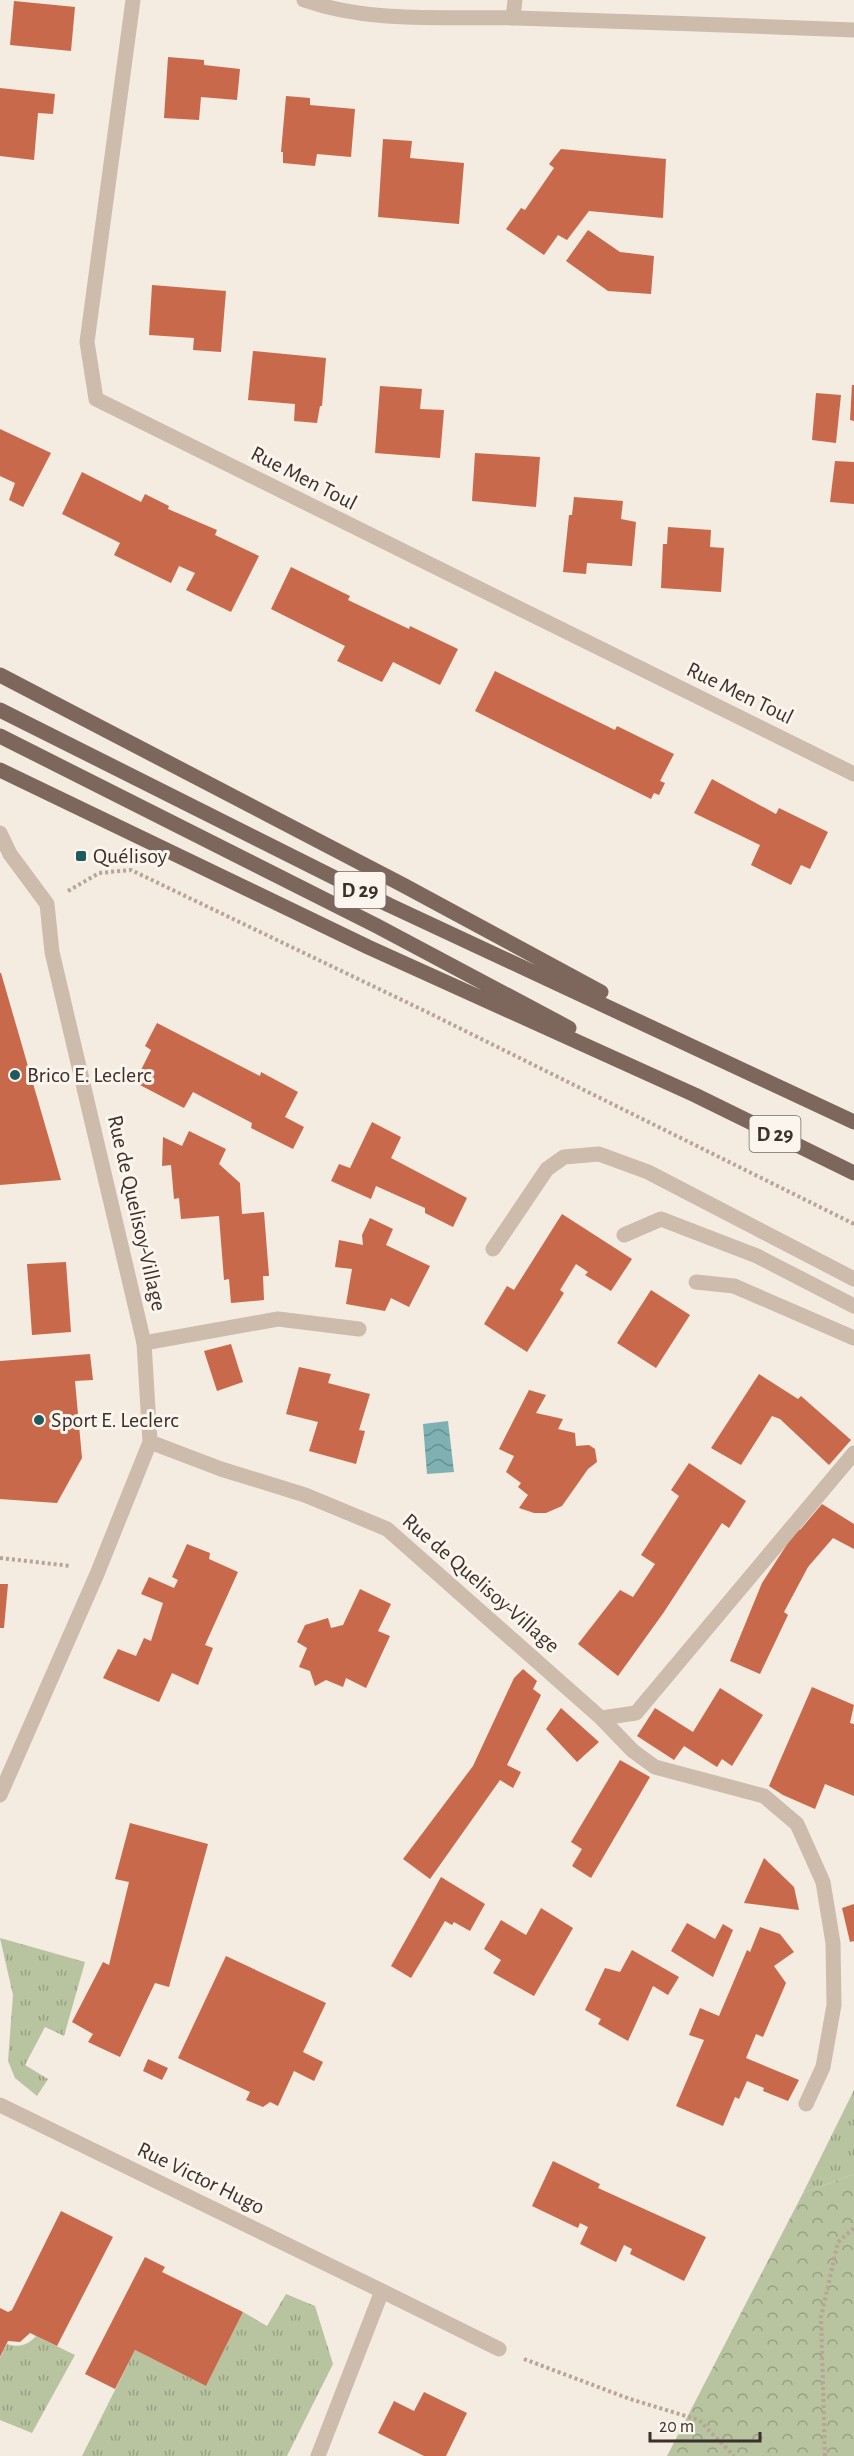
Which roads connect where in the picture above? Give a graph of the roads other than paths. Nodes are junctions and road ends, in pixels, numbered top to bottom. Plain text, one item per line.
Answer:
1 (133, 0) edge
2 (304, 0) edge
3 (515, 0) edge
4 (513, 18) junction
5 (854, 30) edge
6 (0, 675) edge
7 (0, 710) edge
8 (0, 736) edge
9 (0, 770) edge
10 (854, 774) edge
11 (0, 833) edge
12 (724, 1060) junction
13 (695, 1095) junction
14 (854, 1122) edge
15 (854, 1173) edge
16 (624, 1235) dead end
17 (493, 1249) dead end
18 (854, 1279) edge
19 (696, 1282) dead end
20 (854, 1306) edge
21 (359, 1329) dead end
22 (854, 1338) edge
23 (144, 1343) junction
24 (150, 1442) junction
25 (854, 1453) edge
26 (601, 1718) junction
27 (0, 1795) edge
28 (806, 2104) dead end
29 (0, 2105) edge
30 (382, 2291) junction
31 (499, 2349) road end
32 (318, 2456) edge

1 - 10 street, Rue Men Toul
2 - 4 street
3 - 4 street
4 - 5 street
6 - 12 main road
7 - 12 main road, D 29
8 - 13 main road, D 29
9 - 13 main road
11 - 23 street, Rue de Quelisoy-Village
12 - 14 main road, D 29
13 - 15 main road, D 29
16 - 20 street
17 - 18 street
19 - 22 street
21 - 23 street
23 - 24 street, Rue de Quelisoy-Village
24 - 26 street, Rue de Quelisoy-Village
24 - 27 street, Rue de Quelisoy-Village
25 - 26 street
26 - 28 street, Rue de Quelisoy-Village
29 - 30 street, Rue Victor Hugo
30 - 31 street, Rue Victor Hugo
30 - 32 street

